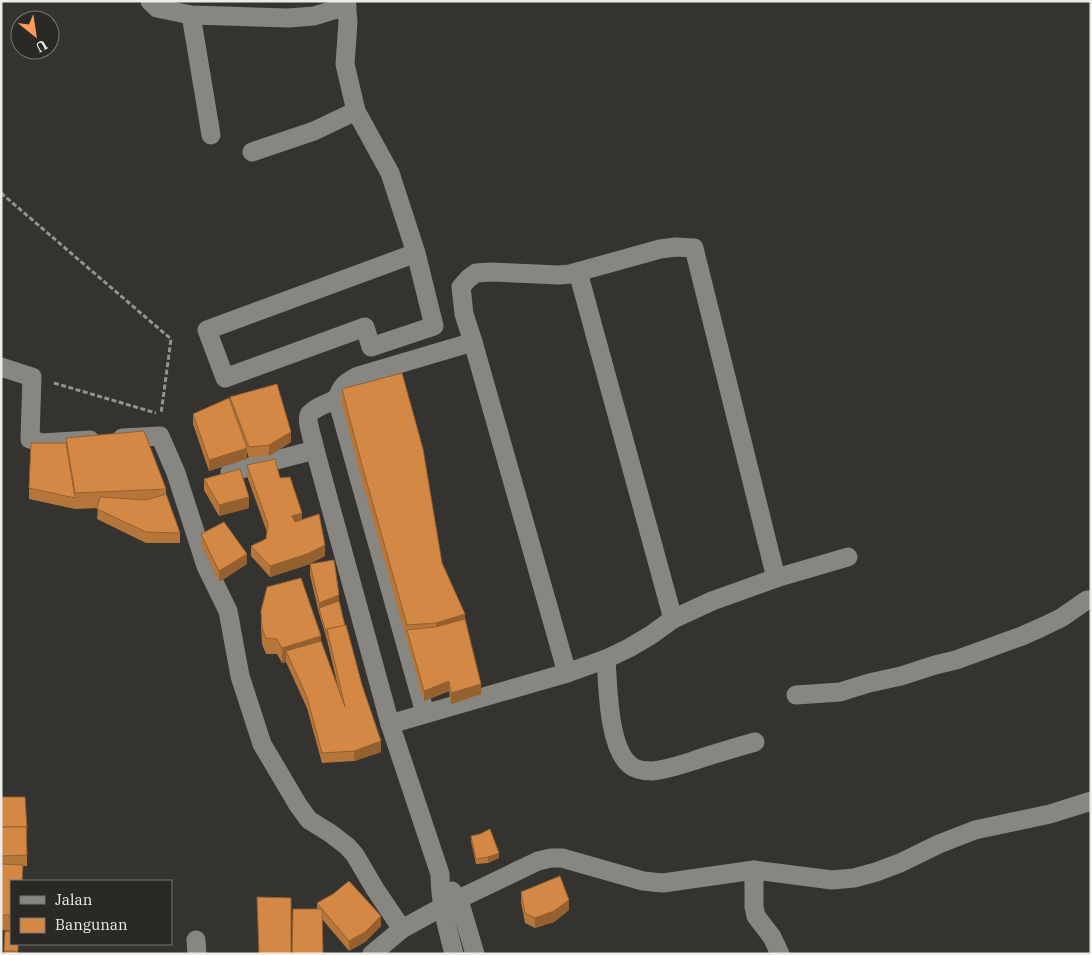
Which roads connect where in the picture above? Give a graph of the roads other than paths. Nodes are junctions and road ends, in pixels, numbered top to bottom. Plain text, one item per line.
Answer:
1 (150, 1) edge
2 (346, 4) edge
3 (191, 15) junction
4 (356, 112) junction
5 (211, 135) dead end
6 (252, 152) dead end
7 (416, 253) junction
8 (578, 272) junction
9 (473, 342) junction
10 (1, 367) edge
11 (337, 399) junction
12 (315, 450) junction
13 (230, 472) edge
14 (848, 557) dead end
15 (776, 578) junction
16 (1091, 600) edge
17 (673, 619) junction
18 (606, 659) junction
19 (567, 673) junction
20 (796, 695) dead end
21 (425, 713) junction
22 (390, 724) junction
23 (755, 742) dead end
24 (1091, 801) edge
25 (754, 870) junction
26 (451, 904) junction
27 (402, 929) junction
28 (372, 954) edge
29 (454, 954) edge
30 (475, 954) edge
31 (780, 954) edge

1 - 3 street
2 - 3 street
2 - 4 street
3 - 5 street
4 - 6 street
4 - 7 street
7 - 7 street
8 - 9 street
8 - 15 street
8 - 17 street
9 - 11 street
9 - 19 street
10 - 27 street
11 - 12 street
11 - 21 street
12 - 13 street
12 - 22 street
14 - 15 street
15 - 17 street
16 - 20 street
17 - 18 street
18 - 19 street
18 - 23 street
19 - 21 street
21 - 22 street
22 - 26 street
24 - 25 street
25 - 26 street
25 - 31 street
26 - 27 street
26 - 29 street
26 - 30 street
27 - 28 street

